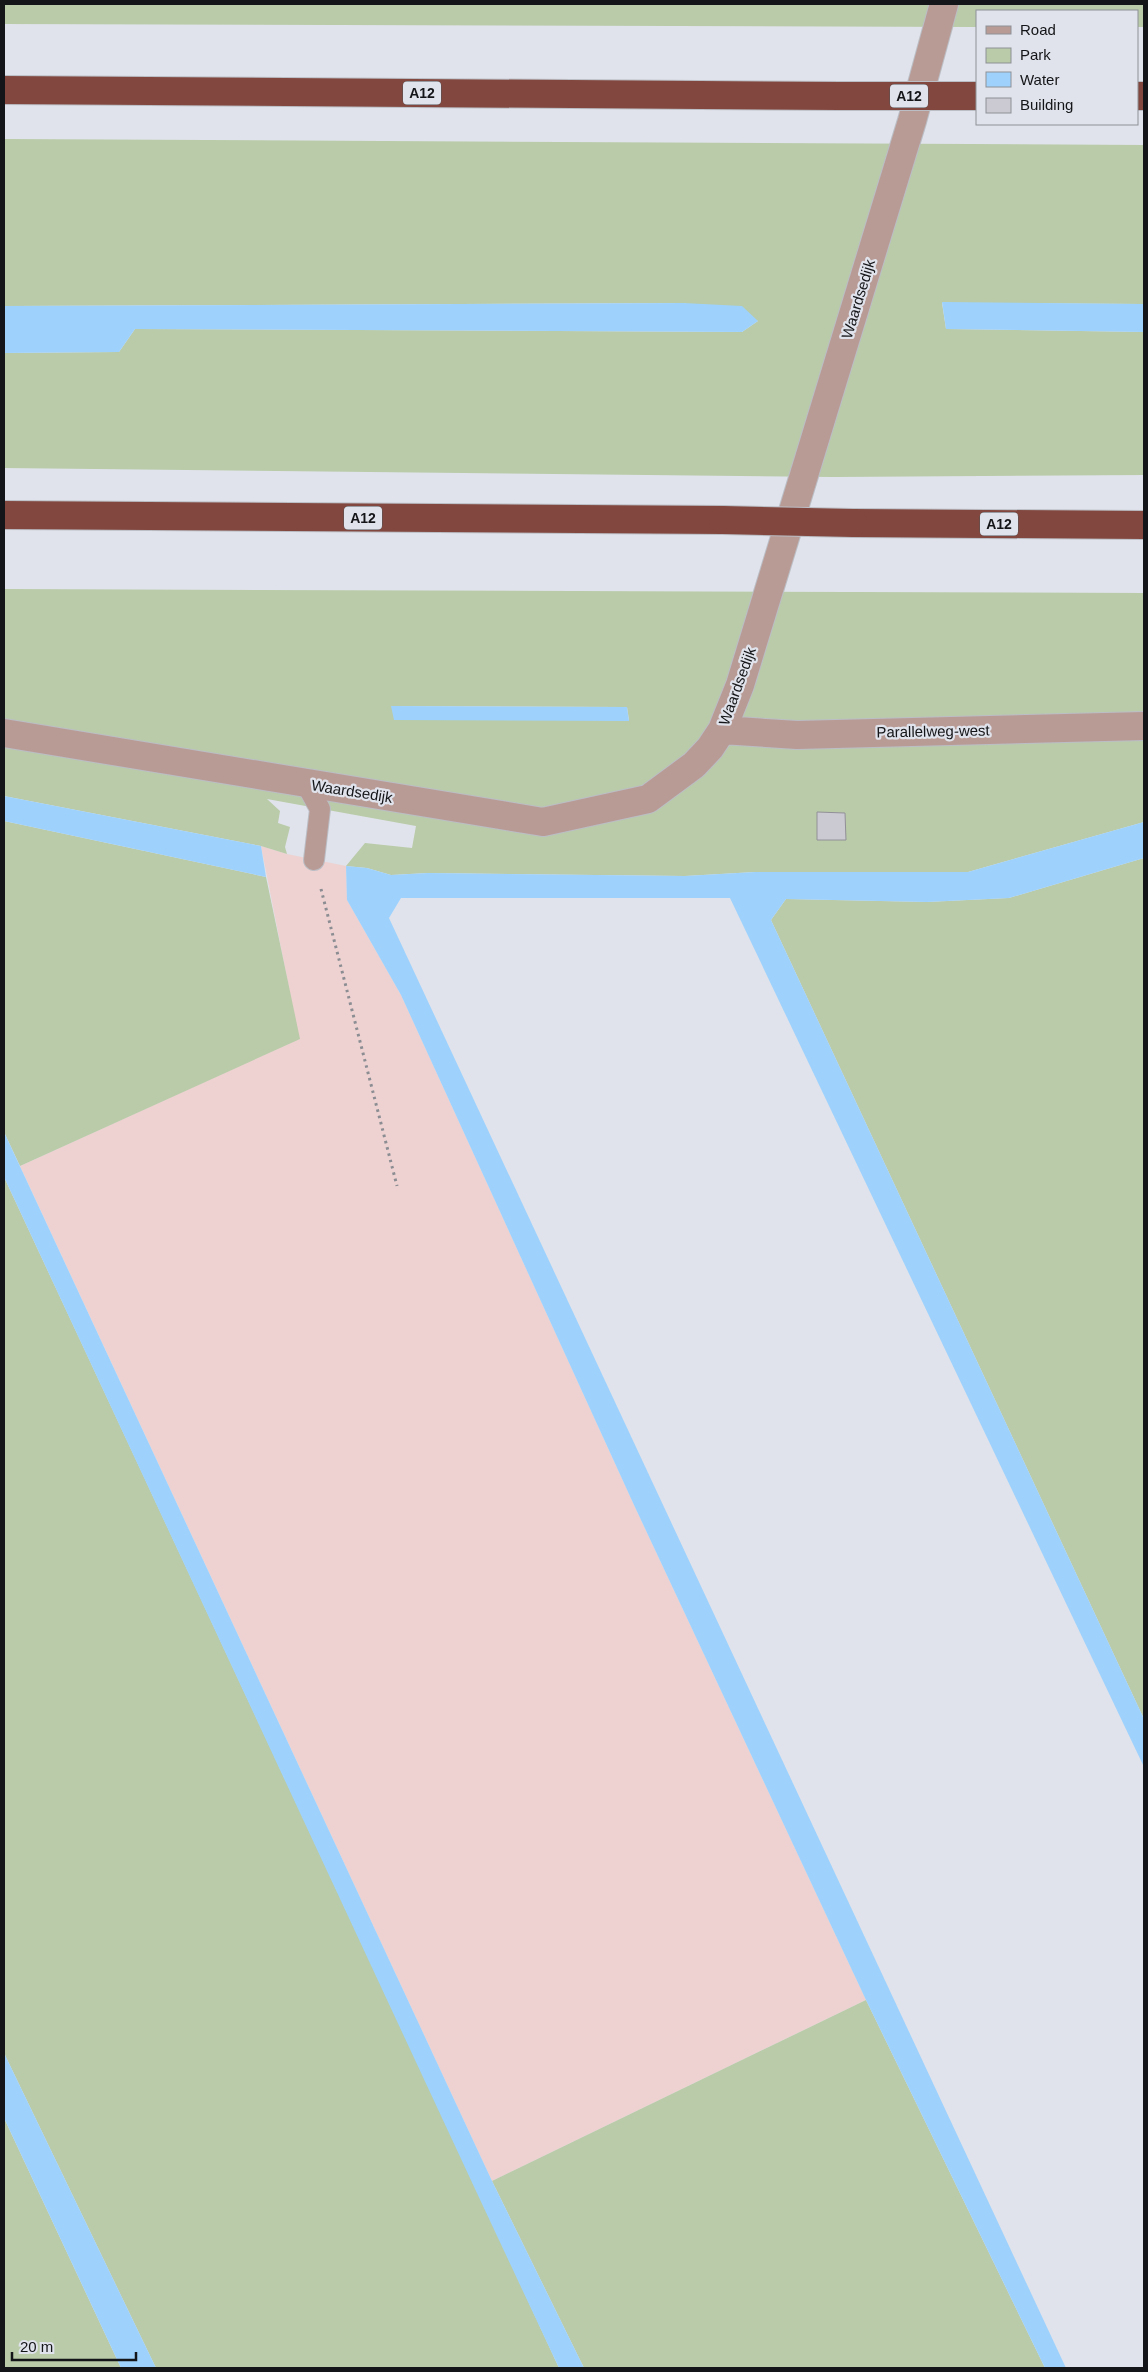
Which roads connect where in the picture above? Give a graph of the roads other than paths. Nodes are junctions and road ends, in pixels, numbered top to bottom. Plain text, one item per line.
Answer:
1 (944, 4) edge
2 (4, 90) edge
3 (976, 96) edge
4 (4, 515) edge
5 (1144, 524) edge
6 (1144, 726) edge
7 (722, 730) junction
8 (4, 733) edge
9 (306, 784) junction
10 (314, 860) road end

1 - 7 street, Waardsedijk
2 - 3 highway, A12, bridge
4 - 5 highway, A12, bridge
6 - 7 street, Parallelweg-west
7 - 9 street, Waardsedijk
8 - 9 street, Waardsedijk
9 - 10 lane

